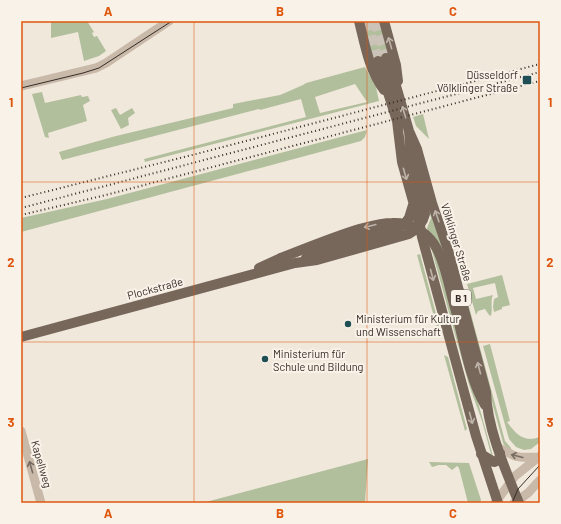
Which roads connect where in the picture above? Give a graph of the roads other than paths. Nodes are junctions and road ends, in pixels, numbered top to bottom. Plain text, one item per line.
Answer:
1 (169, 21) edge
2 (359, 21) edge
3 (384, 21) edge
4 (382, 59) tunnel mouth
5 (21, 86) edge
6 (394, 94) junction
7 (409, 131) junction
8 (413, 203) junction
9 (420, 226) junction
10 (409, 234) junction
11 (422, 237) junction
12 (295, 263) junction
13 (246, 276) junction
14 (21, 337) edge
15 (486, 406) junction
16 (21, 431) edge
17 (499, 450) junction
18 (481, 454) junction
19 (539, 456) edge
20 (540, 480) edge
21 (510, 481) junction
22 (498, 502) edge
23 (517, 502) edge
24 (41, 503) edge

1 - 5 street
2 - 6 main road
6 -> 3 main road
4 - 6 main road, Völklinger Straße / B 1
7 -> 6 main road, Völklinger Straße / B 1
6 -> 8 main road, Völklinger Straße / B 1
7 - 9 main road, B 1
15 -> 7 main road, Völklinger Straße / B 1
8 - 9 main road, Völklinger Straße / B 1
8 - 12 main road, Plockstraße
9 - 10 main road
9 - 11 main road, Völklinger Straße / B 1
10 - 11 main road
10 - 12 main road, Plockstraße
11 -> 18 main road, Völklinger Straße / B 1
12 - 13 main road, Plockstraße
13 - 14 main road, Plockstraße
15 -> 13 main road, bridge
15 - 17 main road, Völklinger Straße / B 1
24 -> 16 street, Kapellweg
17 - 18 main road
19 -> 17 street
17 - 21 main road, Völklinger Straße / B 1
18 - 22 main road, Völklinger Straße / B 1
19 - 21 street
20 - 23 street
21 - 22 street
21 - 23 main road, Völklinger Straße / B 1

